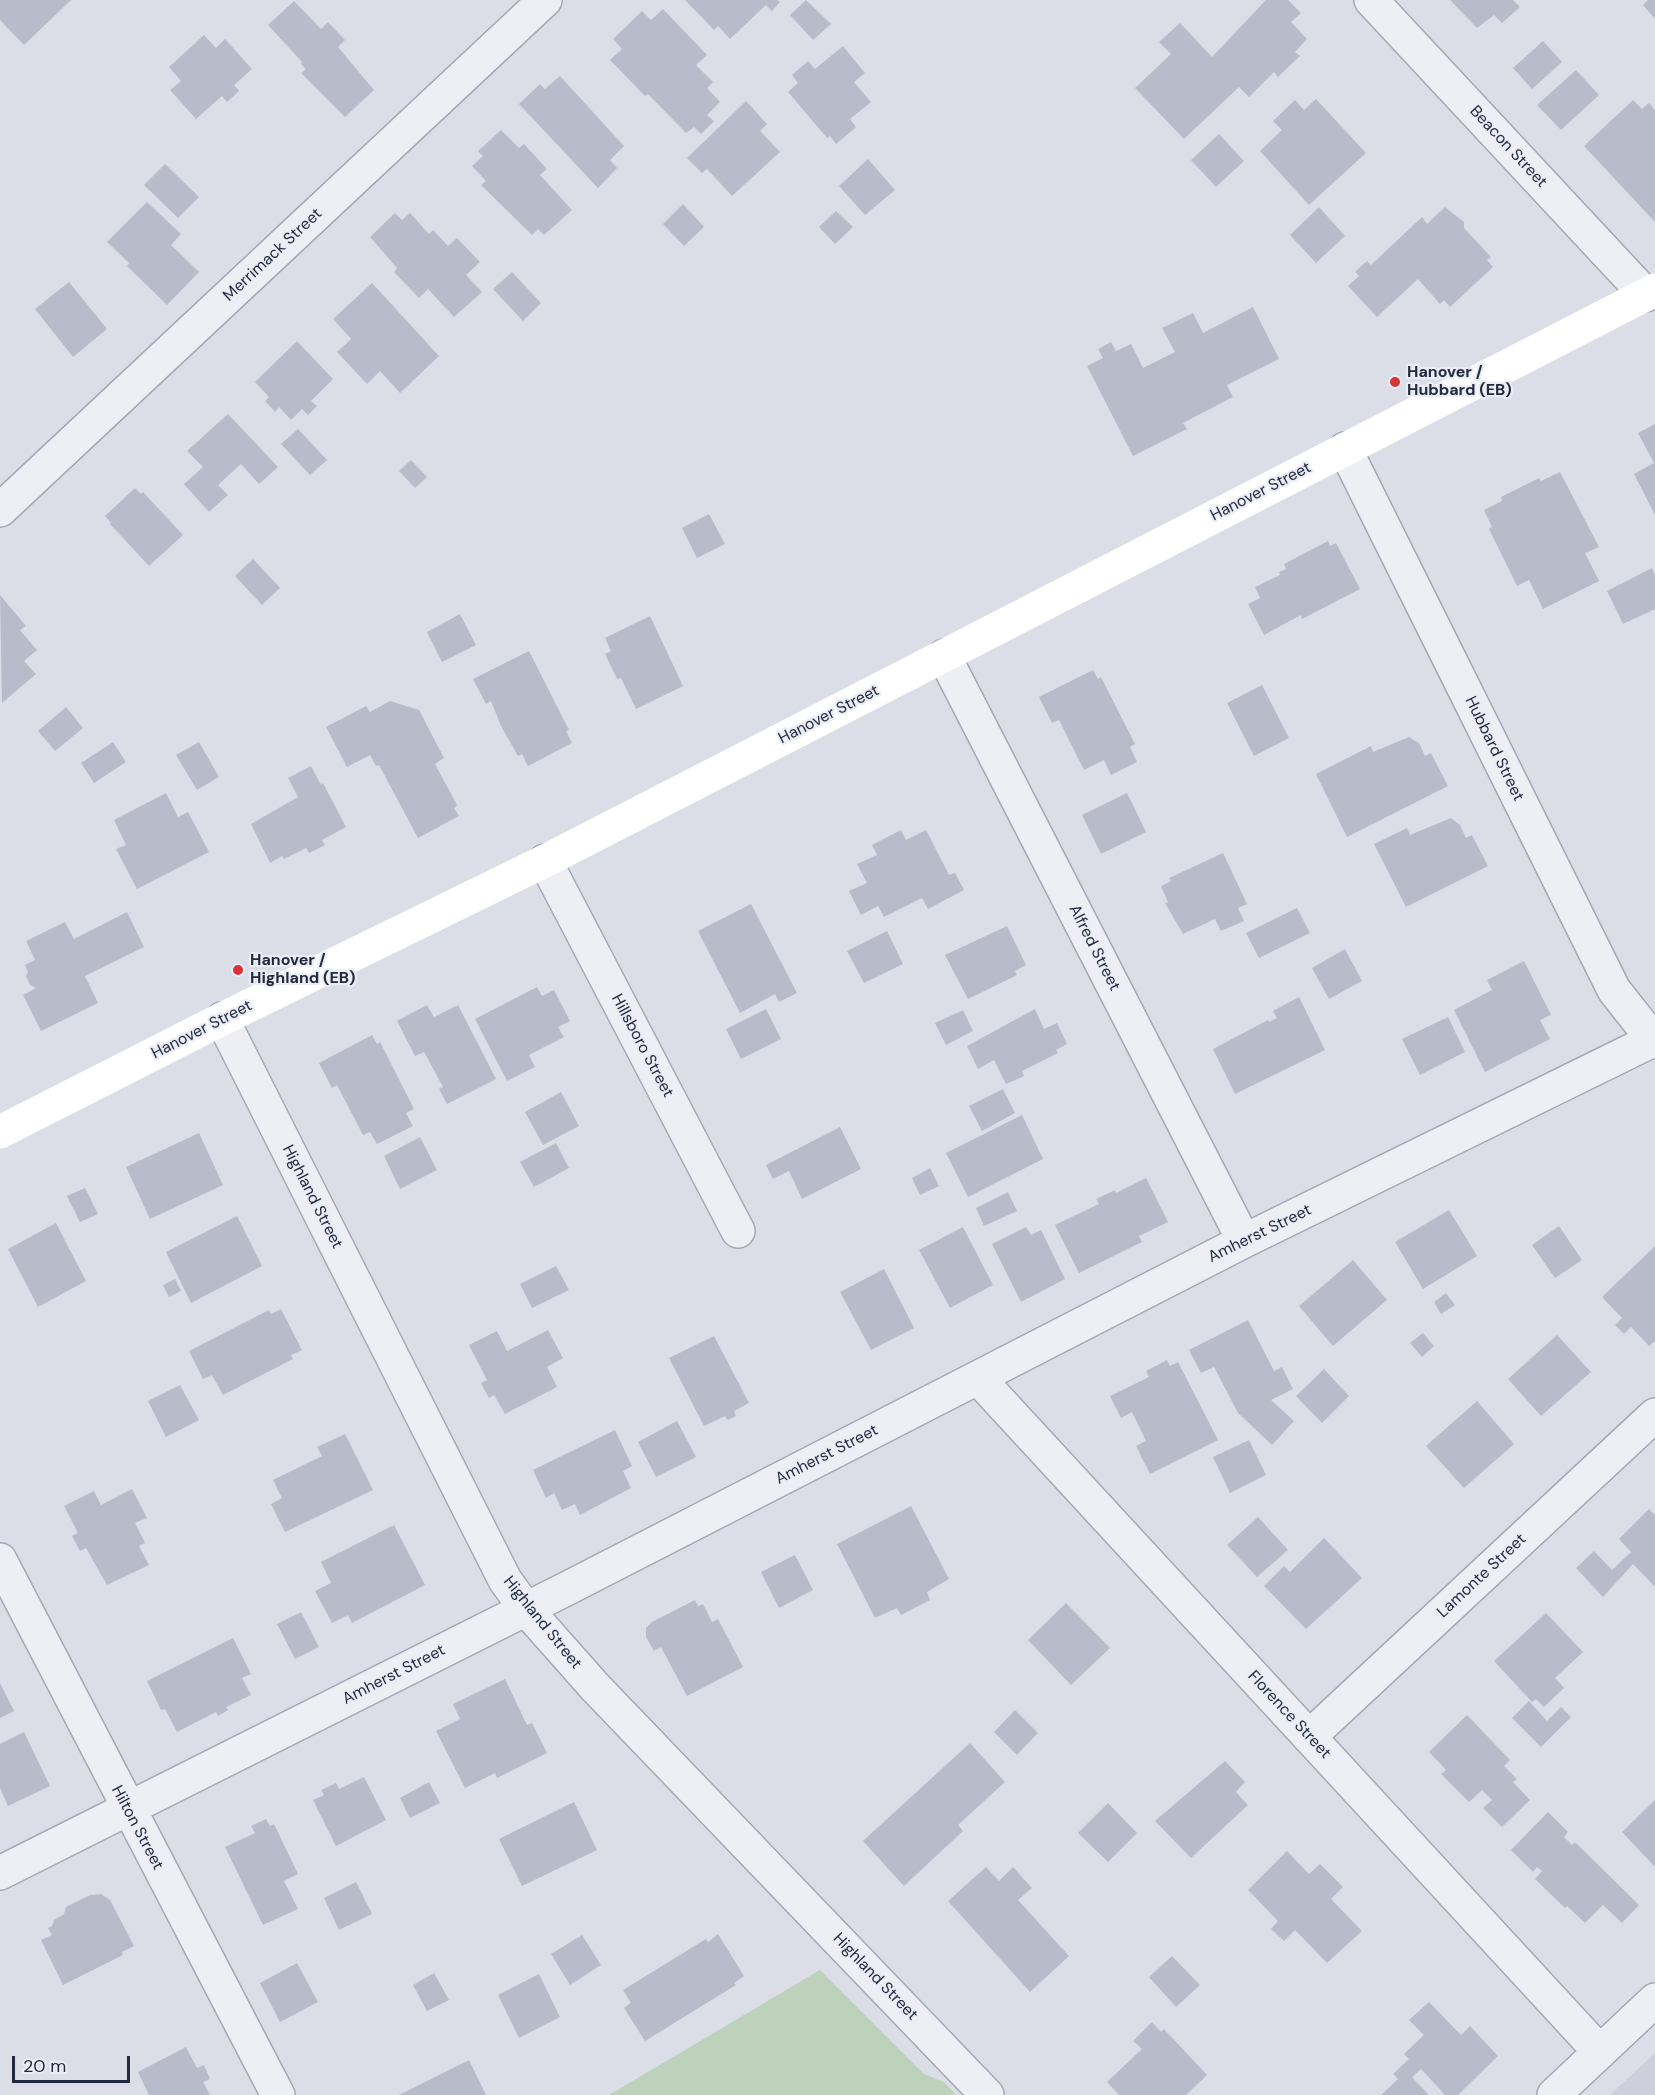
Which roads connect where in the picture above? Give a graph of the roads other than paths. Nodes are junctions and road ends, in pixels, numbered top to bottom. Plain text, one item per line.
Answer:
1 (545, 0) edge
2 (1371, 0) edge
3 (1650, 292) edge
4 (1345, 448) junction
5 (0, 510) edge
6 (944, 656) junction
7 (545, 861) junction
8 (222, 1019) junction
9 (1654, 1040) edge
10 (0, 1132) edge
11 (738, 1231) dead end
12 (1244, 1241) junction
13 (978, 1378) junction
14 (1655, 1415) edge
15 (0, 1560) edge
16 (526, 1609) junction
17 (1309, 1737) junction
18 (127, 1809) junction
19 (0, 1873) edge
20 (1655, 2000) edge
21 (1600, 2052) junction
22 (278, 2095) edge
23 (987, 2095) edge
24 (1554, 2095) edge

1 - 5 street, Merrimack Street
2 - 3 street, Beacon Street
3 - 4 street, Hanover Street
4 - 6 street, Hanover Street
4 - 9 street, Hubbard Street
6 - 7 street, Hanover Street
6 - 12 street, Alfred Street
7 - 8 street, Hanover Street
7 - 11 street, Hillsboro Street
8 - 10 street, Hanover Street
8 - 16 street, Highland Street
9 - 12 street, Amherst Street
12 - 13 street, Amherst Street
13 - 16 street, Amherst Street
13 - 17 street, Florence Street
14 - 17 street, Lamonte Street
15 - 18 street, Hilton Street
16 - 18 street, Amherst Street
16 - 23 street, Highland Street
17 - 21 street, Florence Street
18 - 19 street, Amherst Street
18 - 22 street, Hilton Street
20 - 21 street
21 - 24 street

